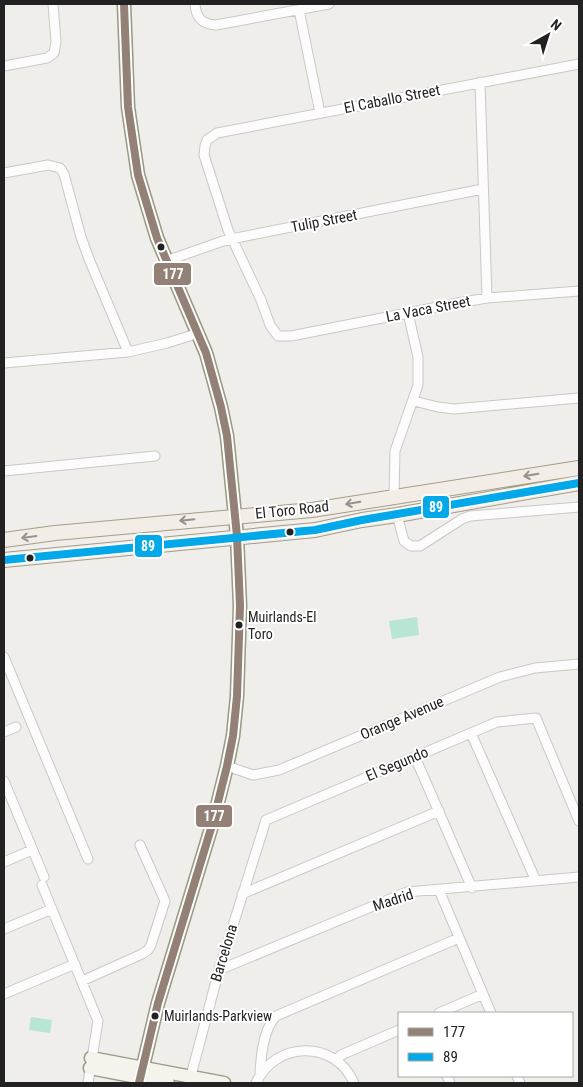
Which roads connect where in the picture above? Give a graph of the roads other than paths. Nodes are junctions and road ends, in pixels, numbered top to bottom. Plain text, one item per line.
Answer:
1 (53, 4) edge
2 (124, 4) edge
3 (195, 4) edge
4 (329, 4) edge
5 (298, 10) junction
6 (579, 64) edge
7 (4, 66) edge
8 (480, 82) junction
9 (320, 113) junction
10 (4, 173) edge
11 (484, 189) junction
12 (232, 239) junction
13 (166, 261) junction
14 (579, 290) edge
15 (487, 298) junction
16 (408, 313) junction
17 (199, 333) junction
18 (128, 352) junction
19 (4, 363) edge
20 (579, 398) edge
21 (414, 401) junction
22 (155, 456) dead end
23 (579, 468) edge
24 (4, 471) edge
25 (579, 483) edge
26 (394, 497) junction
27 (579, 507) edge
28 (396, 515) junction
29 (235, 516) junction
30 (237, 536) junction
31 (4, 540) edge
32 (4, 560) edge
33 (4, 657) edge
34 (579, 664) edge
35 (16, 727) dead end
36 (4, 732) edge
37 (471, 733) junction
38 (415, 756) junction
39 (227, 766) junction
40 (4, 781) edge
41 (439, 811) junction
42 (579, 821) edge
43 (264, 823) joint
44 (140, 845) dead end
45 (32, 850) junction
46 (88, 858) dead end
47 (4, 862) edge
48 (579, 877) edge
49 (536, 881) junction
50 (472, 888) junction
51 (439, 890) junction
52 (242, 894) junction
53 (52, 909) junction
54 (4, 929) edge
55 (459, 938) junction
56 (75, 964) junction
57 (219, 970) junction
58 (82, 980) junction
59 (4, 994) edge
60 (483, 994) junction
61 (441, 1012) edge
62 (491, 1012) edge
63 (398, 1030) edge
64 (336, 1060) junction
65 (90, 1063) junction
66 (260, 1074) junction
67 (140, 1076) edge
68 (190, 1080) edge
69 (88, 1083) edge
70 (168, 1083) edge
71 (224, 1083) edge
72 (256, 1083) edge
73 (354, 1083) edge

1 - 7 street
2 - 13 main road
3 - 5 street
4 - 5 street
5 - 9 street
6 - 8 street, El Caballo Street
8 - 9 street, El Caballo Street
8 - 11 street
9 - 12 street, El Caballo Street
10 - 18 street
11 - 12 street, Tulip Street
11 - 15 street
12 - 13 street, Tulip Street
12 - 16 street, La Vaca Street
13 - 17 main road
14 - 15 street, La Vaca Street
15 - 16 street, La Vaca Street
16 - 21 street
17 - 18 street
17 - 29 main road
18 - 19 street
20 - 21 street
21 - 26 street
22 - 24 street
23 -> 26 main road, El Toro Road
25 - 28 main road, El Toro Road
26 - 28 main road
26 -> 29 main road, El Toro Road
27 - 28 street
28 - 30 main road, El Toro Road
29 - 30 main road
29 -> 31 main road, El Toro Road
30 - 32 main road, El Toro Road
30 - 39 main road
33 - 46 street
34 - 39 street, Orange Avenue
35 - 36 street
37 - 38 street, El Segundo
37 - 42 street, El Segundo
37 - 49 street
38 - 41 street
38 - 43 street, El Segundo
39 - 67 main road
40 - 45 street
41 - 50 street
41 - 52 street
43 - 52 street, Barcelona
44 - 58 street
45 - 47 street
45 - 53 street
48 - 49 street, Madrid
49 - 50 street, Madrid
50 - 51 street, Madrid
51 - 55 street
51 - 57 street, Madrid
52 - 57 street, Barcelona
53 - 54 street
53 - 56 street
55 - 60 street
55 - 66 street
56 - 58 street
56 - 59 street
57 - 68 street, Barcelona
58 - 65 street
60 - 61 street
60 - 62 street
63 - 64 street
64 - 66 street
64 - 73 street
65 - 67 main road
65 - 69 street
66 - 72 street
67 - 68 main road
67 - 70 main road
68 - 71 main road

